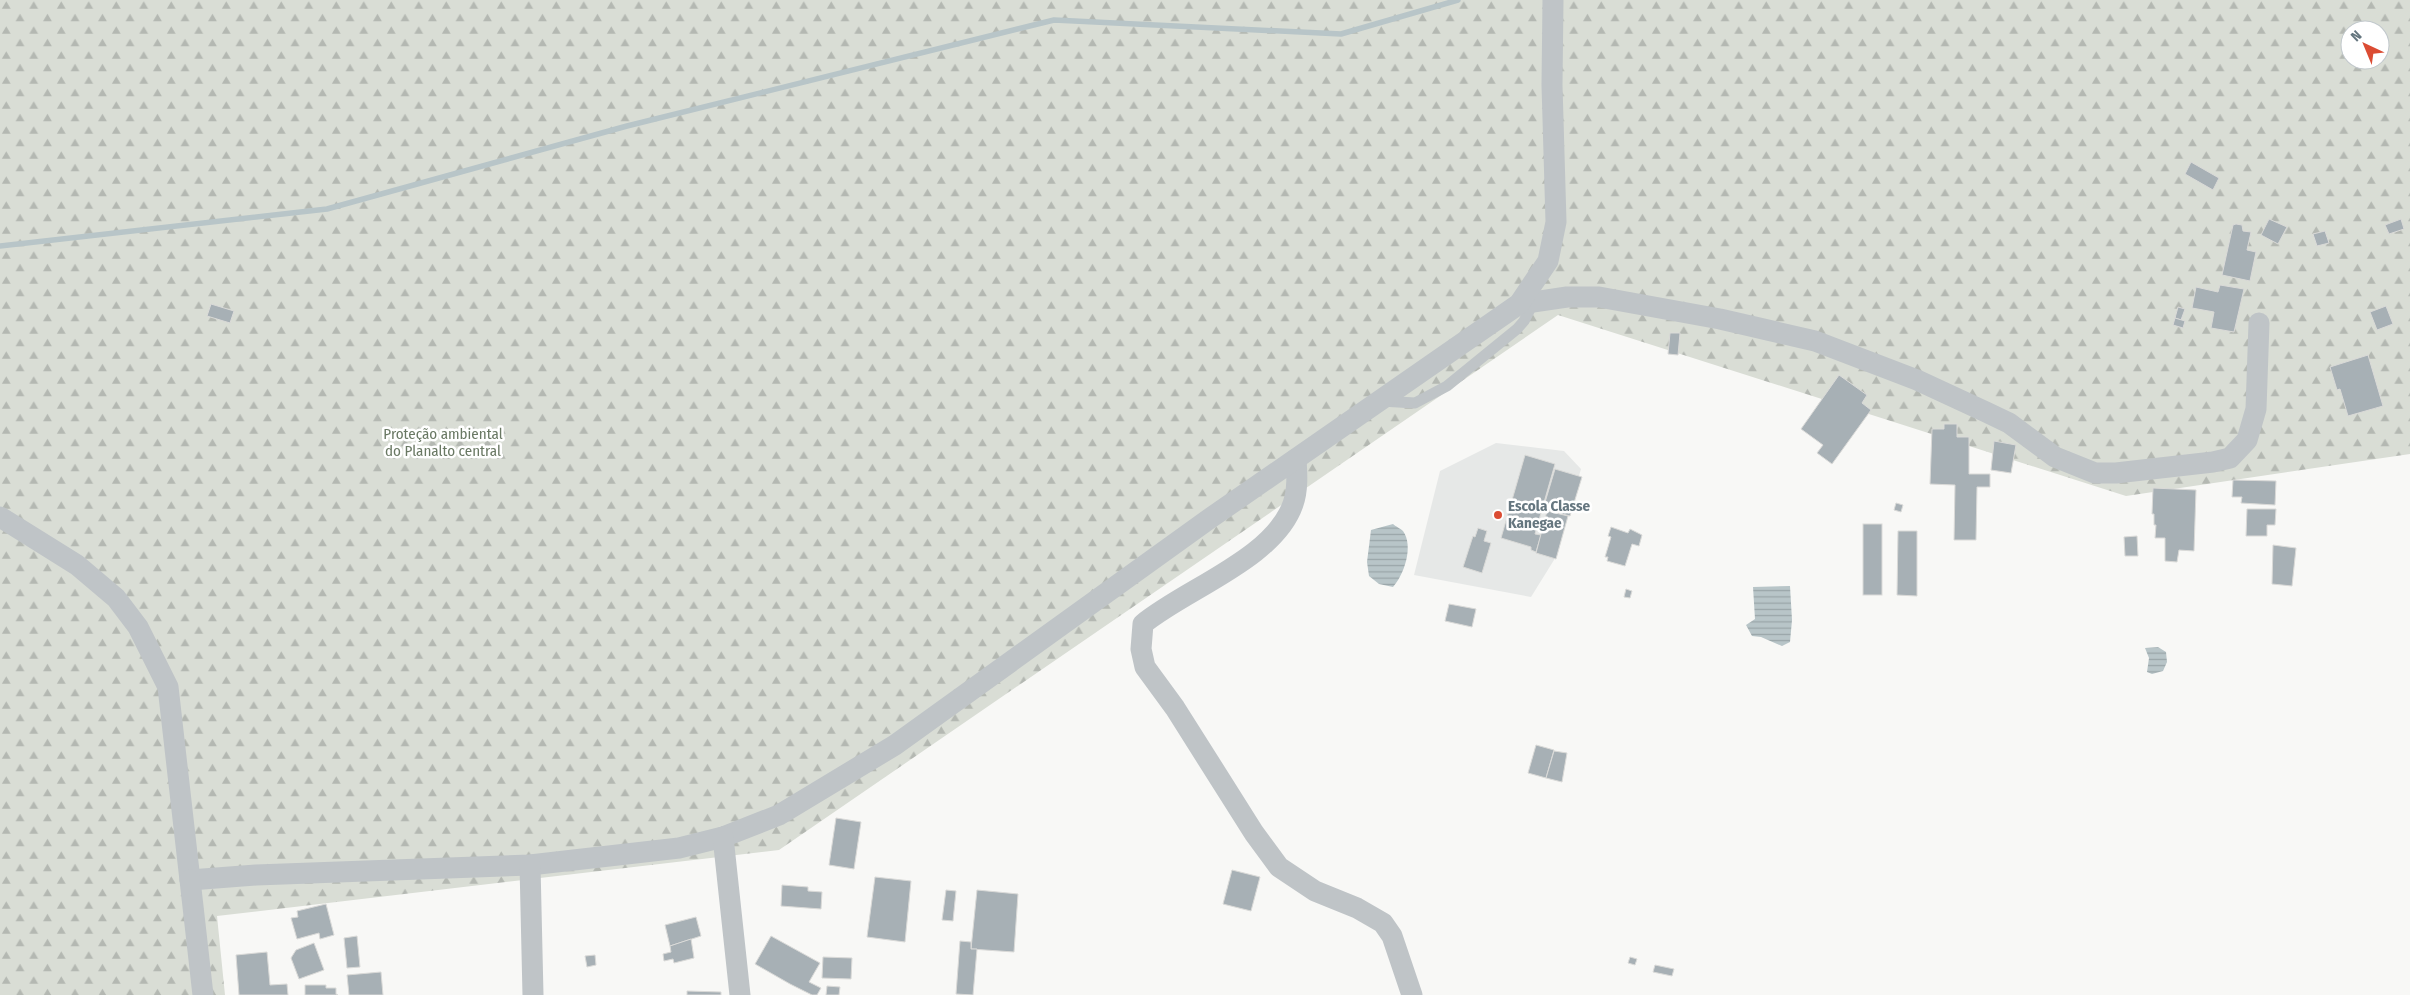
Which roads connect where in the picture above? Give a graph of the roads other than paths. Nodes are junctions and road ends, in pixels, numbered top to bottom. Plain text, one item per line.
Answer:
1 (1553, 0) edge
2 (1526, 302) junction
3 (2259, 323) dead end
4 (1296, 459) junction
5 (0, 517) edge
6 (723, 836) junction
7 (530, 865) junction
8 (190, 880) junction
9 (203, 995) edge
10 (533, 995) edge
11 (740, 995) edge
12 (1412, 995) edge

1 - 2 street
2 - 3 street
2 - 4 street
4 - 6 street
4 - 12 street
5 - 8 street
6 - 7 street
6 - 11 street
7 - 8 street
7 - 10 street
8 - 9 street

